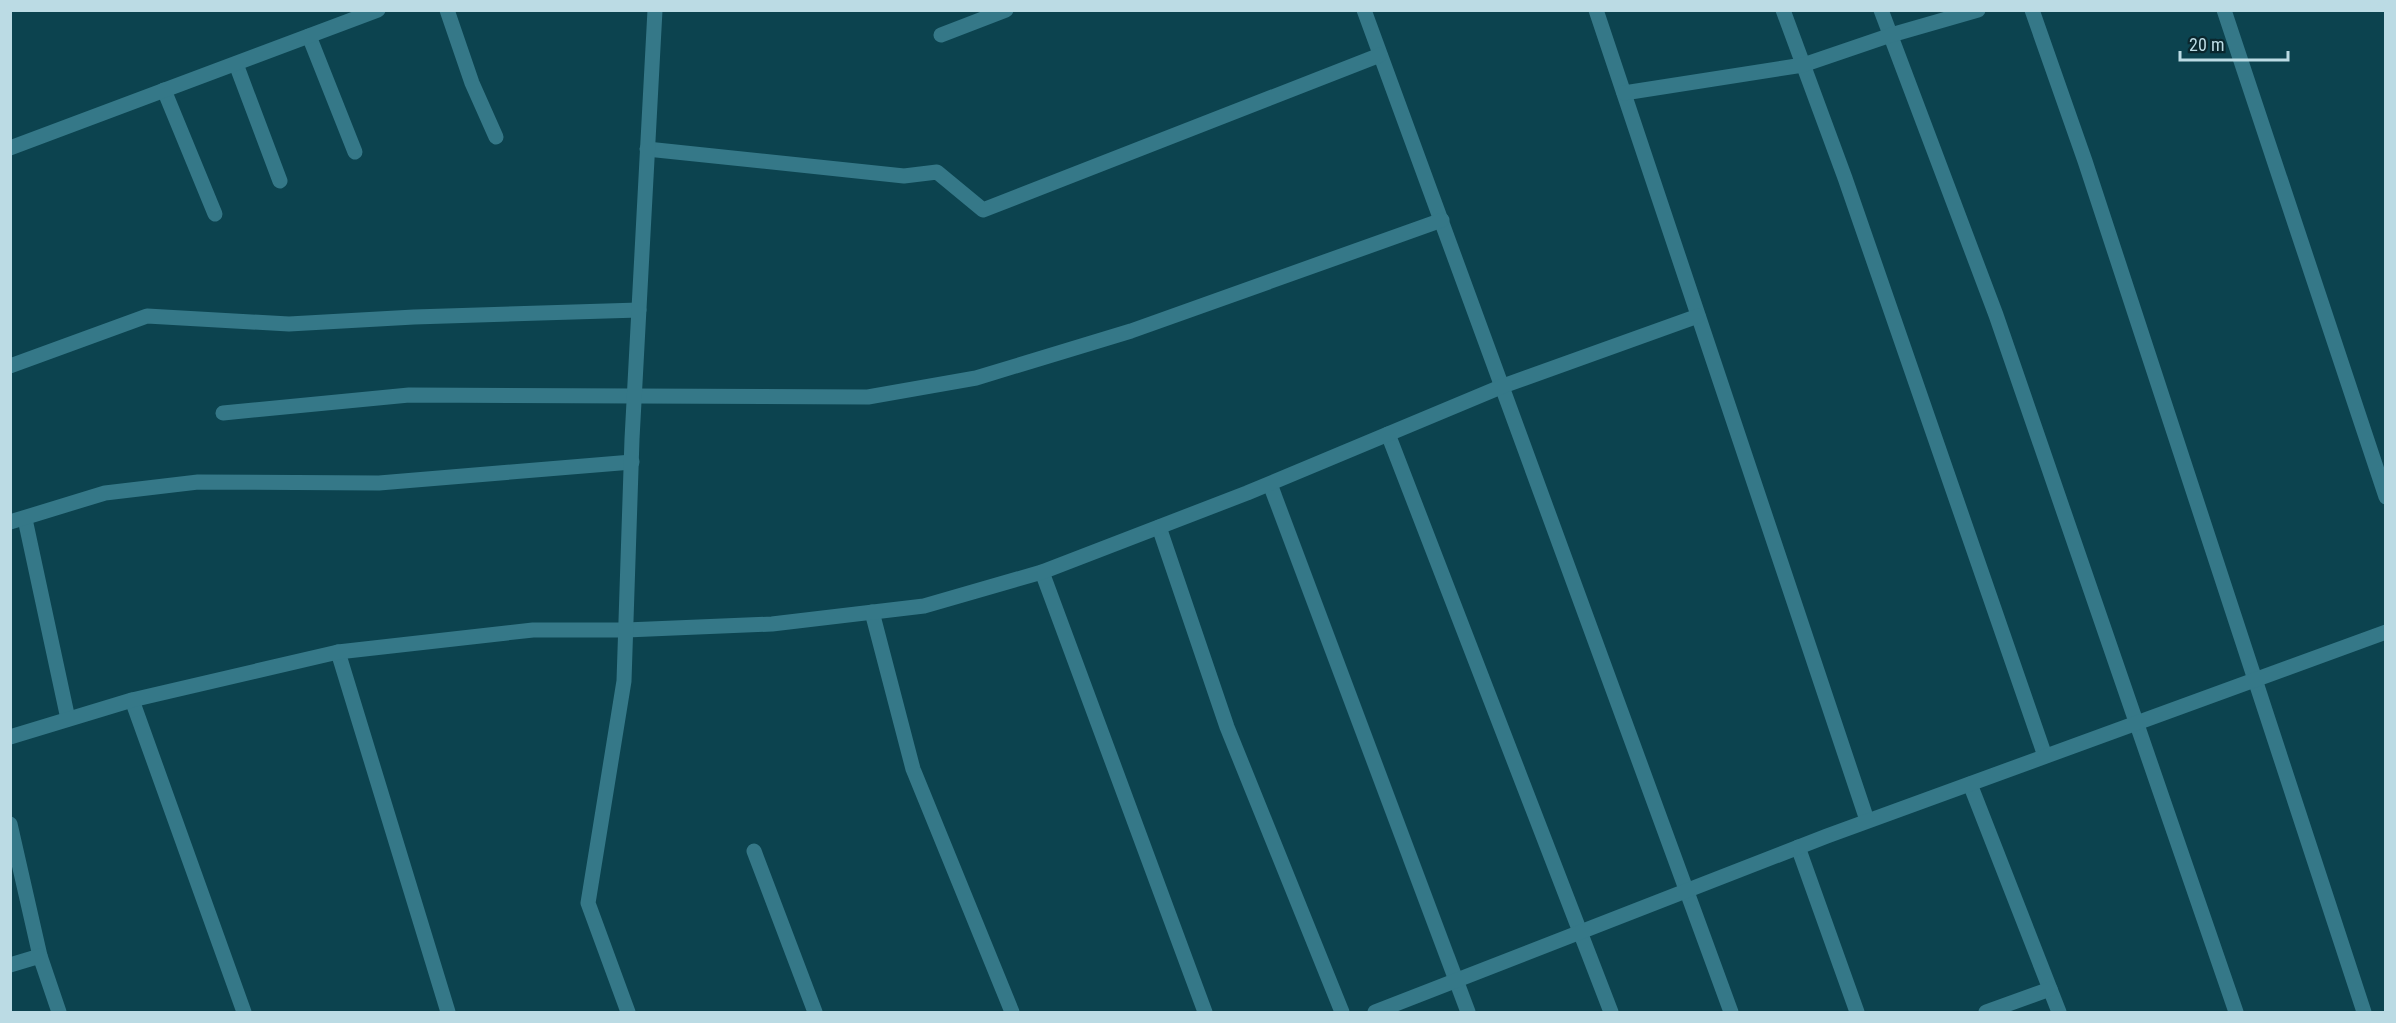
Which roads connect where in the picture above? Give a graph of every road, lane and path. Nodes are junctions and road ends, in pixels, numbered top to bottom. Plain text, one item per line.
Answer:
1 (378, 10) edge
2 (447, 10) edge
3 (655, 10) edge
4 (1006, 10) edge
5 (1364, 10) edge
6 (1596, 10) edge
7 (1783, 10) edge
8 (1881, 10) edge
9 (1978, 10) edge
10 (2032, 10) edge
11 (2224, 10) edge
12 (941, 35) dead end
13 (1891, 35) junction
14 (309, 36) junction
15 (1380, 55) junction
16 (236, 64) junction
17 (1803, 65) junction
18 (164, 90) junction
19 (1624, 93) junction
20 (496, 137) dead end
21 (10, 148) edge
22 (647, 149) junction
23 (355, 152) dead end
24 (280, 181) dead end
25 (215, 214) dead end
26 (1442, 220) junction
27 (639, 310) junction
28 (1698, 315) junction
29 (10, 366) edge
30 (1503, 386) junction
31 (634, 396) junction
32 (223, 412) dead end
33 (1388, 434) junction
34 (632, 462) junction
35 (1270, 484) junction
36 (2385, 497) edge
37 (18, 520) edge
38 (1159, 527) junction
39 (1042, 572) junction
40 (872, 612) junction
41 (626, 630) junction
42 (2385, 632) edge
43 (338, 652) junction
44 (2254, 679) junction
45 (132, 700) junction
46 (68, 719) junction
47 (2138, 723) junction
48 (10, 737) edge
49 (2045, 756) junction
50 (1970, 784) junction
51 (1867, 820) junction
52 (10, 824) edge
53 (1798, 847) junction
54 (754, 850) dead end
55 (18, 891) edge
56 (1686, 891) junction
57 (1580, 932) junction
58 (40, 956) junction
59 (10, 965) edge
60 (1456, 980) junction
61 (2050, 989) junction
62 (59, 1012) edge
63 (244, 1012) edge
64 (448, 1012) edge
65 (628, 1012) edge
66 (815, 1012) edge
67 (1012, 1012) edge
68 (1205, 1012) edge
69 (1342, 1012) edge
70 (1375, 1012) edge
71 (1468, 1012) edge
72 (1611, 1012) edge
73 (1731, 1012) edge
74 (1857, 1012) edge
75 (1986, 1012) edge
76 (2059, 1012) edge
77 (2236, 1012) edge
78 (2364, 1012) edge

1 - 14 street
2 - 20 street
3 - 22 street
4 - 12 street
5 - 15 street
6 - 19 street
7 - 17 street
8 - 13 street
9 - 13 street
10 - 44 street
11 - 36 street
13 - 17 street
13 - 47 street
14 - 16 street
14 - 23 street
15 - 22 street
15 - 26 street
16 - 18 street
16 - 24 street
17 - 19 street
17 - 49 street
18 - 21 street
18 - 25 street
19 - 28 street
22 - 27 street
26 - 30 street
26 - 31 street
27 - 29 street
27 - 31 street
28 - 30 street
28 - 51 street
30 - 33 street
30 - 56 street
31 - 32 street
31 - 34 street
33 - 35 street
33 - 57 street
34 - 37 street
34 - 41 street
35 - 38 street
35 - 60 street
37 - 46 street
38 - 39 street
38 - 69 street
39 - 40 street
39 - 68 street
40 - 41 street
40 - 67 street
41 - 43 street
41 - 65 street
42 - 44 street
43 - 45 street
43 - 64 street
44 - 47 street
44 - 78 street
45 - 46 street
45 - 63 street
46 - 48 street
47 - 49 street
47 - 77 street
49 - 50 street
50 - 51 street
50 - 61 street
51 - 53 street
52 - 55 street
53 - 56 street
53 - 74 street
54 - 66 street
55 - 58 street
56 - 57 street
56 - 73 street
57 - 60 street
57 - 72 street
58 - 59 street
58 - 62 street
60 - 70 street
60 - 71 street
61 - 75 street
61 - 76 street

